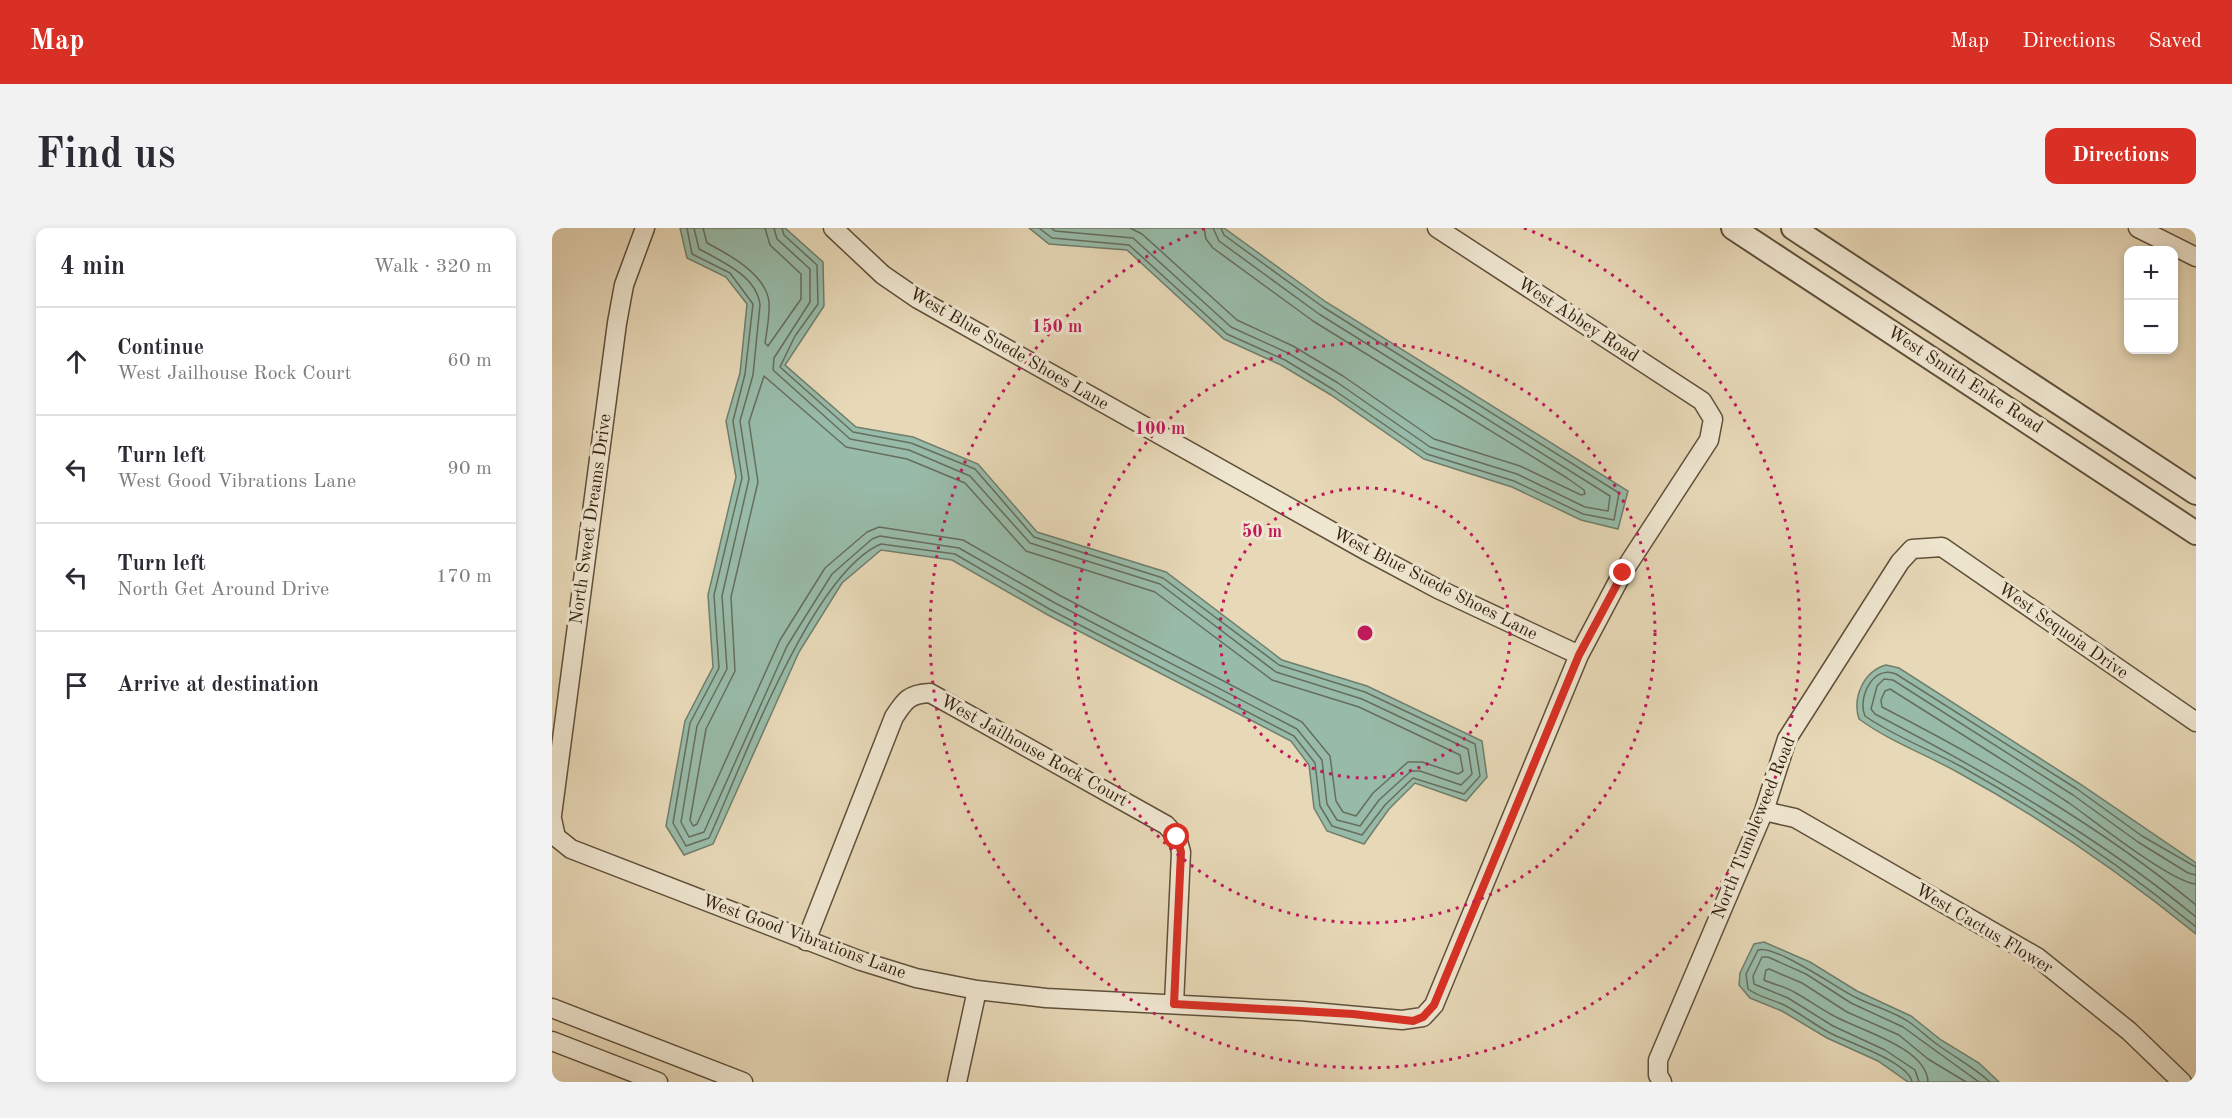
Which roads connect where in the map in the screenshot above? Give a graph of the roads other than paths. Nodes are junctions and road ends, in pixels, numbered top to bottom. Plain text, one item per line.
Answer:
1 (645, 228) edge
2 (833, 228) edge
3 (1437, 228) edge
4 (1733, 228) edge
5 (1793, 228) edge
6 (2138, 228) edge
7 (2196, 257) edge
8 (2196, 493) edge
9 (2196, 533) edge
10 (1928, 548) joint
11 (1579, 655) junction
12 (2196, 722) edge
13 (1764, 811) junction
14 (553, 823) edge
15 (806, 941) junction
16 (977, 990) junction
17 (1174, 1004) junction
18 (552, 1008) edge
19 (552, 1041) edge
20 (1660, 1078) edge
21 (658, 1082) edge
22 (743, 1082) edge
23 (957, 1082) edge
24 (2182, 1082) edge

1 - 14 street, North Sweet Dreams Drive
2 - 11 street, West Blue Suede Shoes Lane
3 - 11 street, West Abbey Road
4 - 9 street, West Smith Enke Road
5 - 8 street, West Smith Enke Road
6 - 7 street
10 - 12 street, West Sequoia Drive
10 - 13 street, North Tumbleweed Road
11 - 17 street, West Good Vibrations Lane
13 - 20 street, North Tumbleweed Road
13 - 24 street, West Cactus Flower
14 - 15 street, West Good Vibrations Lane
15 - 16 street, West Good Vibrations Lane
15 - 17 street, West Jailhouse Rock Court
16 - 17 street, West Good Vibrations Lane
16 - 23 street
18 - 22 street
19 - 21 street

